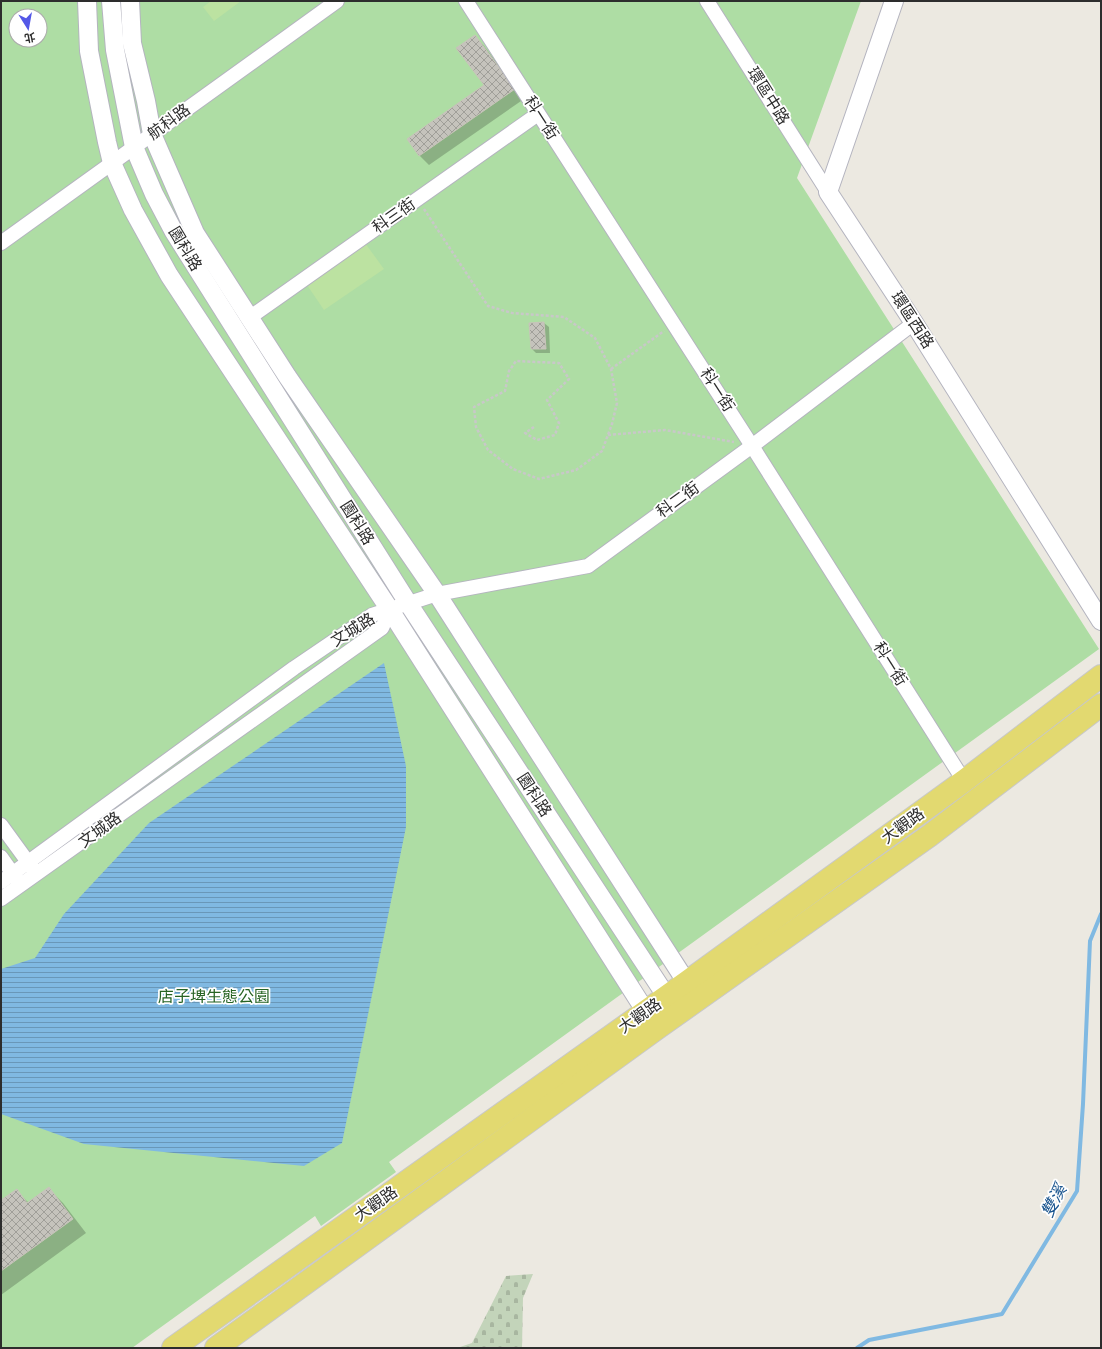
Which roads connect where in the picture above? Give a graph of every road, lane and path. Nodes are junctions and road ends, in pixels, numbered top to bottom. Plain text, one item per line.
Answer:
1 (87, 1) edge
2 (111, 1) edge
3 (130, 1) edge
4 (337, 1) edge
5 (466, 1) edge
6 (707, 1) edge
7 (894, 1) edge
8 (538, 114) junction
9 (152, 134) junction
10 (134, 147) junction
11 (112, 163) junction
12 (828, 192) junction
13 (417, 199) junction
14 (1, 243) edge
15 (249, 318) junction
16 (914, 323) junction
17 (674, 324) junction
18 (611, 369) junction
19 (534, 427) dead end
20 (608, 435) junction
21 (752, 446) junction
22 (437, 594) junction
23 (408, 603) junction
24 (390, 610) junction
25 (1101, 621) edge
26 (1101, 676) edge
27 (1101, 705) edge
28 (964, 781) junction
29 (1, 825) edge
30 (1, 857) edge
31 (28, 862) junction
32 (13, 873) junction
33 (37, 874) junction
34 (1, 882) edge
35 (21, 885) junction
36 (1, 899) edge
37 (692, 991) junction
38 (672, 1005) junction
39 (651, 1020) junction
40 (173, 1348) edge
41 (216, 1348) edge

1 - 11 street
2 - 10 street, 園科路
3 - 9 street
4 - 9 street, 航科路
5 - 8 street, 科一街
6 - 12 street, 環區中路
7 - 12 street
8 - 13 street, 科三街
8 - 17 street, 科一街
9 - 10 street, 航科路
9 - 15 street
10 - 11 street, 航科路
10 - 23 street, 園科路
11 - 14 street, 航科路
11 - 24 street
12 - 16 street, 環區西路
13 - 15 street, 科三街
13 - 18 path
15 - 22 street
16 - 21 street, 科二街
16 - 25 street, 環區西路
17 - 18 path
17 - 21 street, 科一街
18 - 20 path
19 - 20 path
20 - 21 path
21 - 22 street, 科二街
21 - 28 street, 科一街
22 - 23 street, 科二街
22 - 37 street
23 - 24 street, 科二街
23 - 38 street, 園科路
24 - 31 street, 文城路
24 - 33 street, 文城路
24 - 39 street
26 - 28 main road, 大觀路
27 - 37 main road, 大觀路
28 - 37 main road, 大觀路
29 - 31 street
30 - 32 street
31 - 32 street, 文城路
31 - 33 street
32 - 34 street, 文城路
32 - 35 street
33 - 35 street, 文城路
35 - 36 street, 文城路
37 - 38 main road, 大觀路
38 - 39 main road, 大觀路
39 - 40 main road, 大觀路
39 - 41 main road, 大觀路

